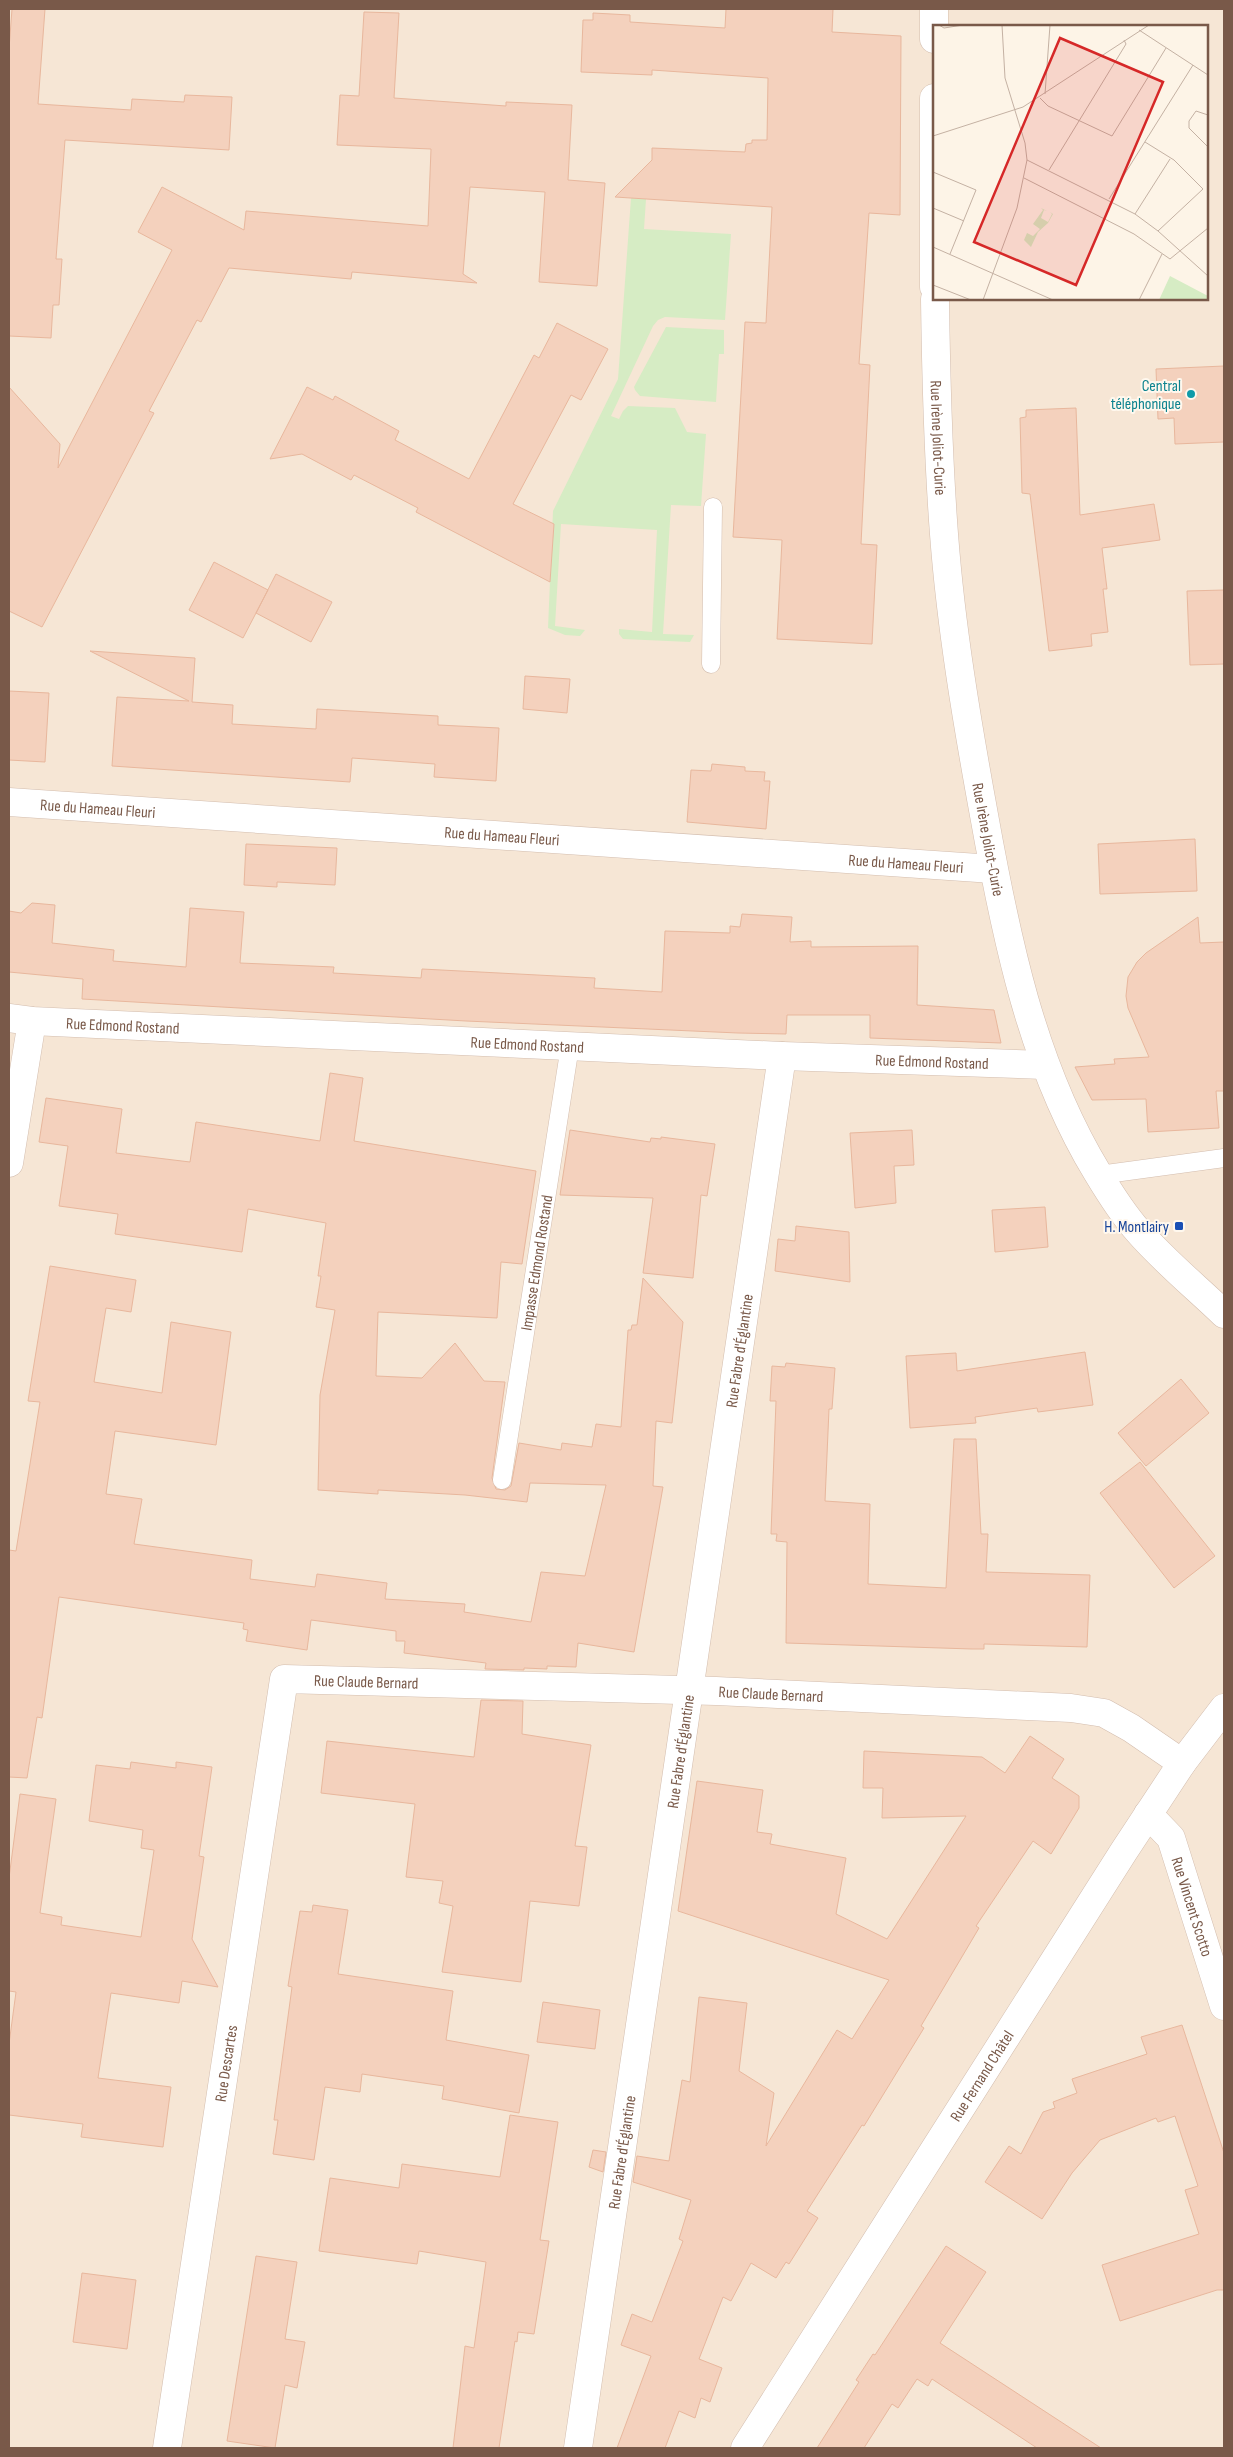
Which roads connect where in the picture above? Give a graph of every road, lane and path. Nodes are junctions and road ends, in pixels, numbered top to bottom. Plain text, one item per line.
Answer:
1 (934, 9) edge
2 (934, 25) edge
3 (934, 300) edge
4 (712, 507) dead end
5 (711, 664) dead end
6 (9, 802) edge
7 (993, 869) junction
8 (20, 1020) edge
9 (570, 1046) junction
10 (782, 1056) junction
11 (1044, 1065) junction
12 (1224, 1158) edge
13 (9, 1163) edge
14 (1099, 1175) junction
15 (1224, 1314) edge
16 (502, 1480) dead end
17 (284, 1678) joint
18 (689, 1690) junction
19 (1224, 1708) edge
20 (1182, 1763) junction
21 (1148, 1814) junction
22 (1224, 2006) edge
23 (167, 2448) edge
24 (578, 2448) edge
25 (745, 2448) edge

1 - 2 street
3 - 7 street, Rue Irène Joliot-Curie
4 - 5 lane
6 - 7 street, Rue du Hameau Fleuri
7 - 11 street, Rue Irène Joliot-Curie
8 - 9 street, Rue Edmond Rostand
8 - 13 street
9 - 10 street, Rue Edmond Rostand
9 - 16 lane, Impasse Edmond Rostand
10 - 11 street, Rue Edmond Rostand
10 - 18 street, Rue Fabre d'Églantine
11 - 14 street, Rue Irène Joliot-Curie
12 - 14 lane
14 - 15 street, Rue Irène Joliot-Curie
17 - 18 street, Rue Claude Bernard
17 - 23 street, Rue Descartes
18 - 20 street, Rue Claude Bernard
18 - 24 street, Rue Fabre d'Églantine
19 - 20 street, Rue Fernand Châtel
20 - 21 street, Rue Fernand Châtel
21 - 22 street, Rue Vincent Scotto
21 - 25 street, Rue Fernand Châtel

